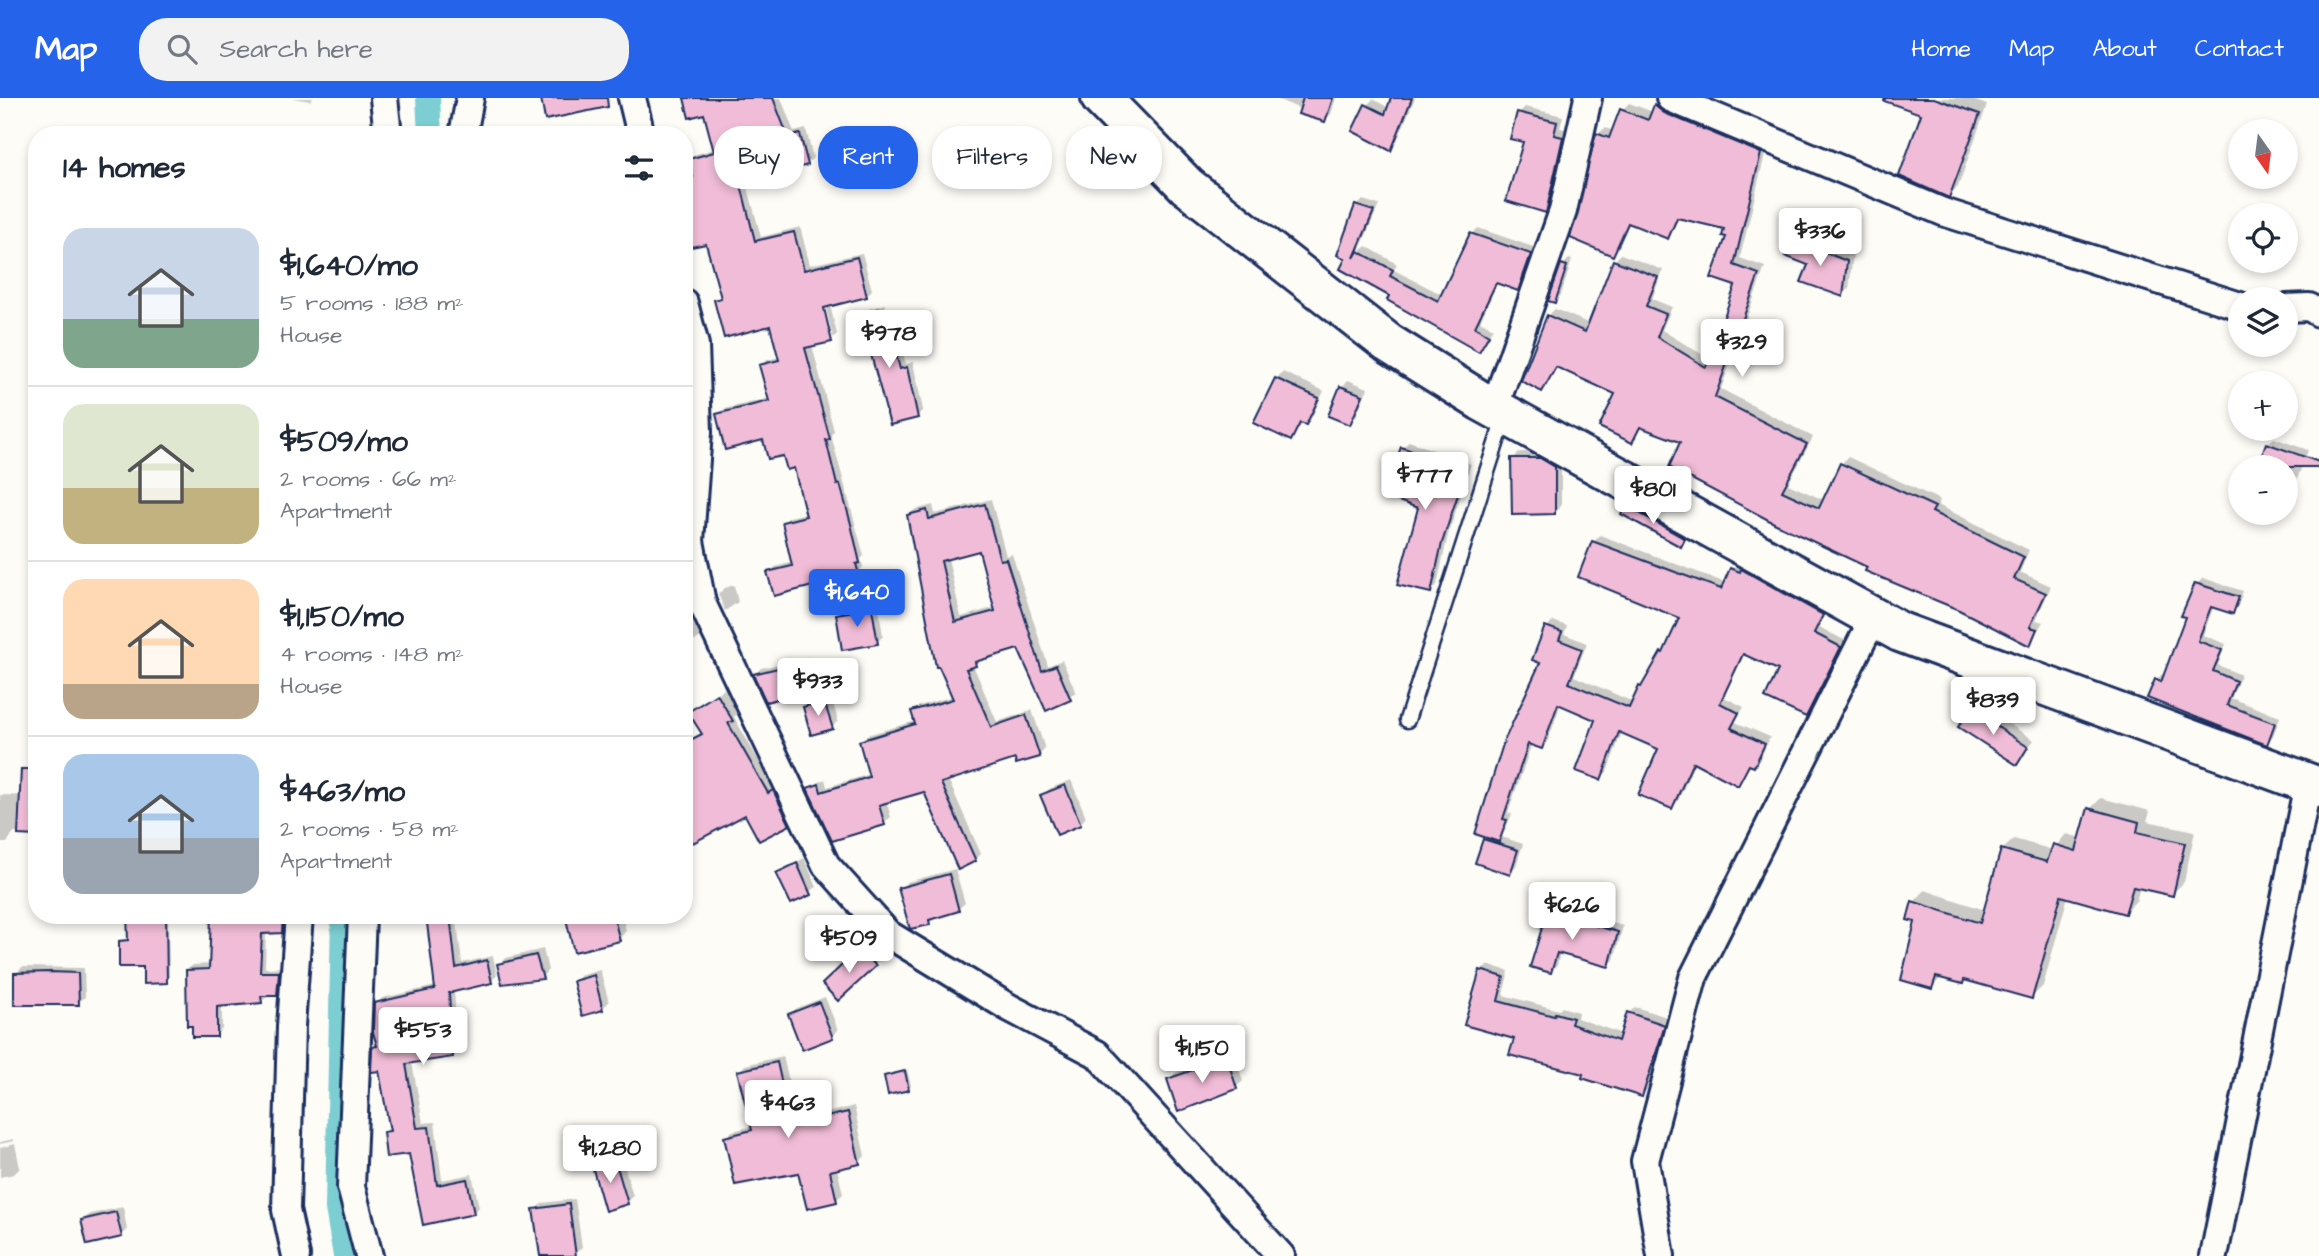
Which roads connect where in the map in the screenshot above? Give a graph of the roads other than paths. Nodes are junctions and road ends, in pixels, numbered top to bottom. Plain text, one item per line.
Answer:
1 (384, 98) edge
2 (470, 98) edge
3 (632, 98) edge
4 (1101, 98) edge
5 (1588, 98) edge
6 (1670, 98) edge
7 (387, 126) edge
8 (465, 126) edge
9 (639, 126) edge
10 (2228, 302) edge
11 (2298, 307) edge
12 (2319, 313) edge
13 (693, 337) edge
14 (1500, 410) junction
15 (693, 500) edge
16 (693, 556) edge
17 (1874, 617) junction
18 (1407, 720) dead end
19 (2314, 785) edge
20 (298, 924) edge
21 (362, 924) edge
22 (296, 1256) edge
23 (369, 1256) edge
24 (1281, 1256) edge
25 (1661, 1256) edge
26 (2214, 1256) edge

1 - 7 street
2 - 8 street
3 - 9 street
4 - 14 street
5 - 14 street
6 - 10 street
11 - 12 street
13 - 15 street
14 - 17 street
14 - 18 lane
16 - 24 street
17 - 19 street
17 - 25 street
19 - 26 street
20 - 22 street
21 - 23 street

